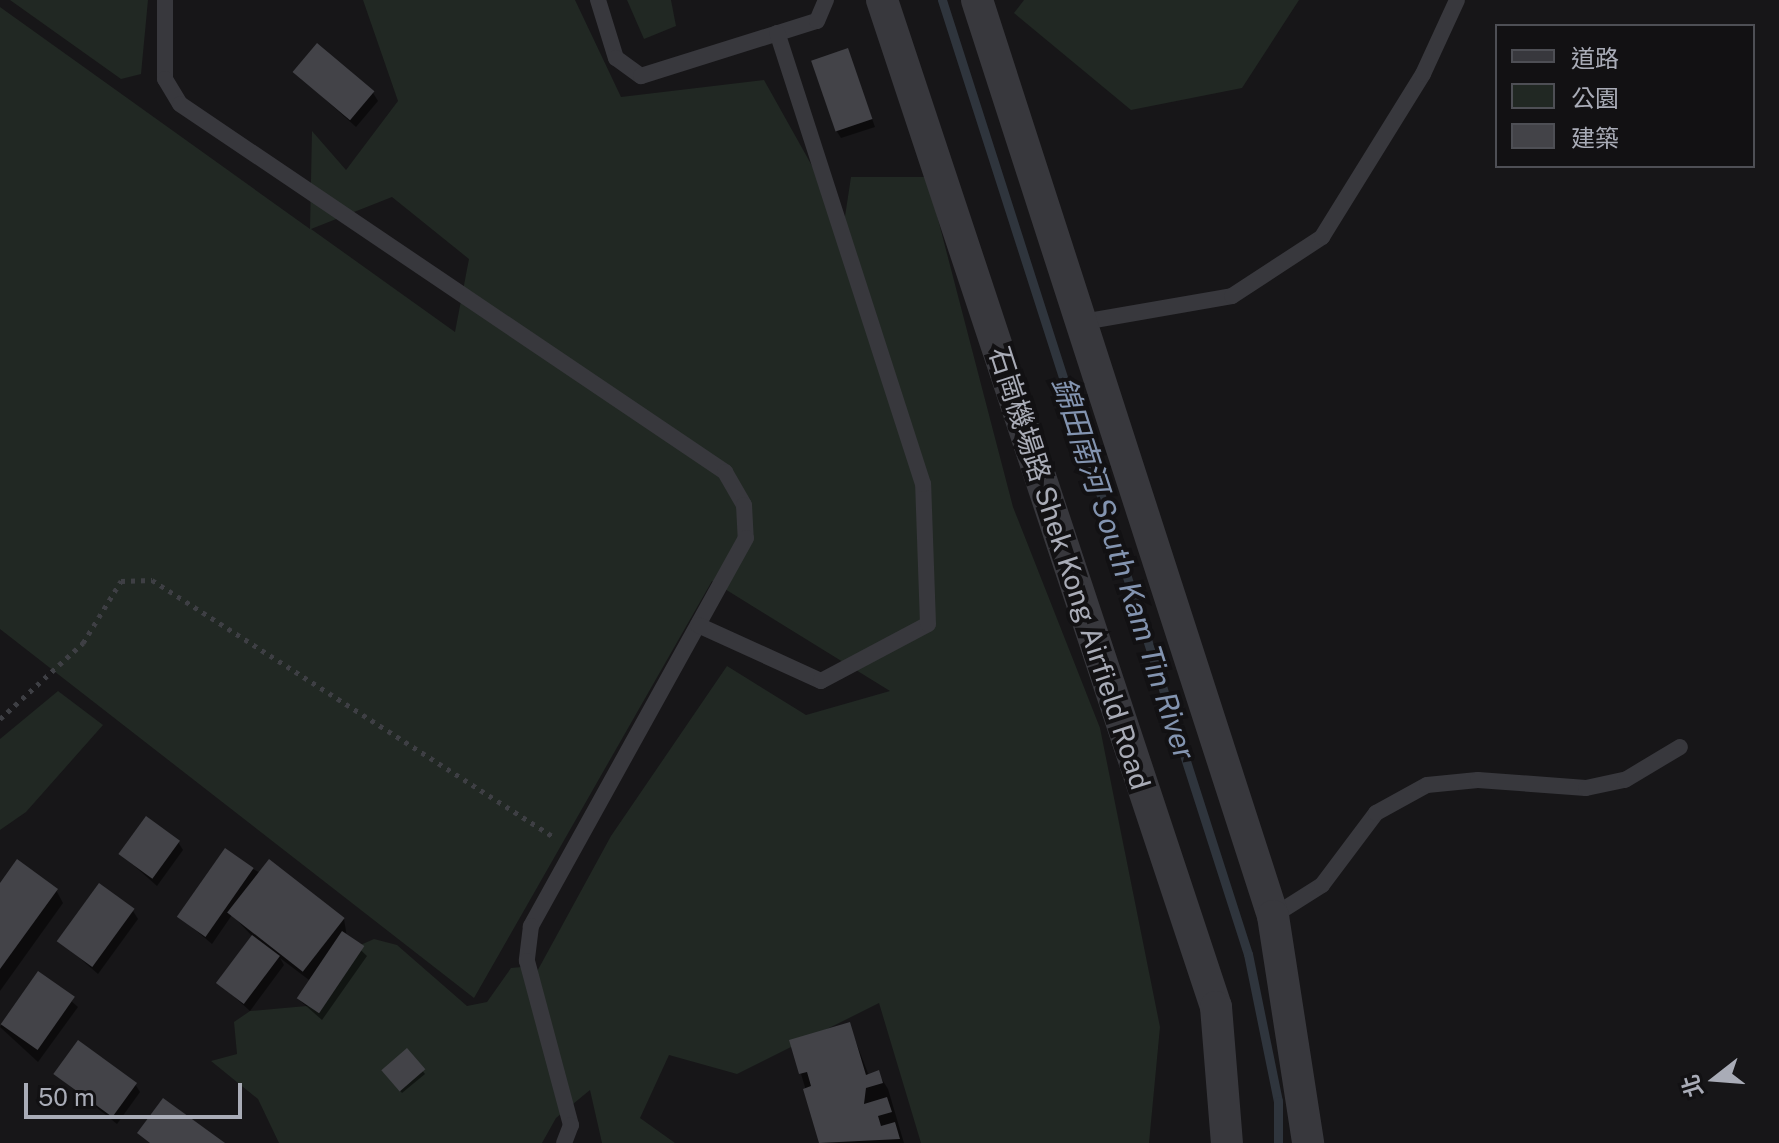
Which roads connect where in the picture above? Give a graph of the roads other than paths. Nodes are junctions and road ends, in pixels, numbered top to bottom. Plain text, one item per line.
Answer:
1 (165, 0) edge
2 (598, 0) edge
3 (826, 0) edge
4 (882, 0) edge
5 (977, 0) edge
6 (1457, 0) edge
7 (777, 33) junction
8 (1083, 322) junction
9 (698, 625) junction
10 (1680, 747) dead end
11 (1273, 916) junction
12 (564, 1143) edge
13 (1227, 1143) edge
14 (1308, 1143) edge

1 - 9 lane
2 - 7 lane
3 - 7 lane
4 - 13 street, 石崗機場路 Shek Kong Airfield Road
5 - 8 street
6 - 8 lane
7 - 9 lane
8 - 11 street
9 - 12 lane
10 - 11 lane
11 - 14 street

